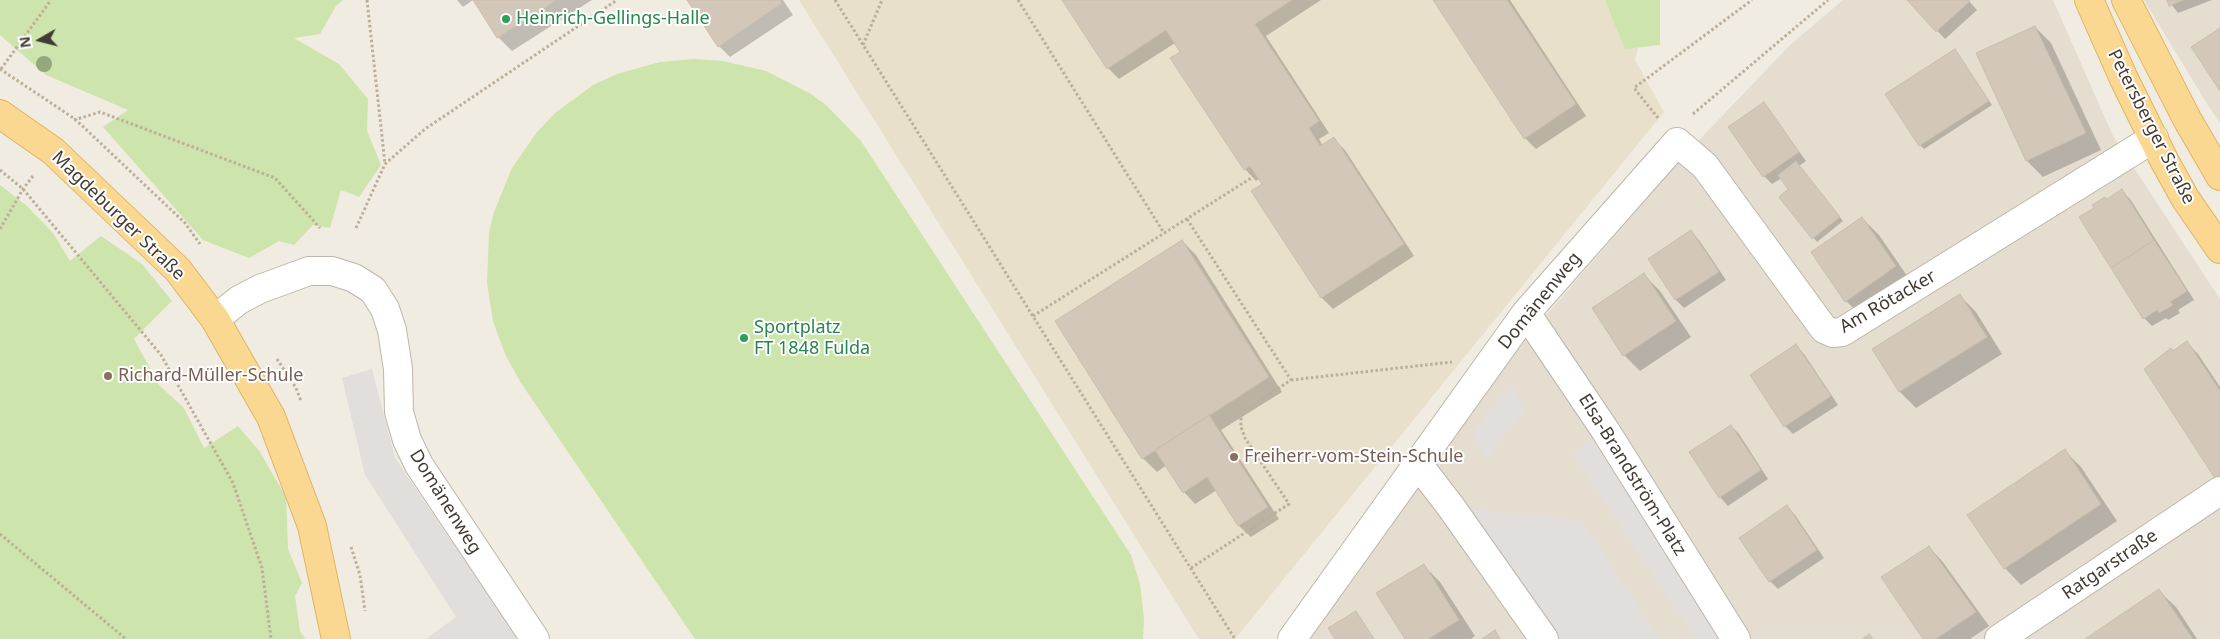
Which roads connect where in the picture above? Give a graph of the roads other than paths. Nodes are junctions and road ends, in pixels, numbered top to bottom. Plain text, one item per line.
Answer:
1 (2089, 0) edge
2 (2126, 0) edge
3 (0, 114) edge
4 (2154, 138) junction
5 (1677, 142) joint
6 (2220, 176) edge
7 (2220, 249) edge
8 (1526, 313) junction
9 (215, 319) junction
10 (1418, 464) junction
11 (2220, 491) edge
12 (336, 639) edge
13 (535, 639) edge
14 (1292, 639) edge
15 (1544, 639) edge
16 (1736, 639) edge
17 (1999, 639) edge

1 - 4 main road, Petersberger Straße
2 - 6 main road, Petersberger Straße
3 - 9 main road, Magdeburger Straße
4 - 5 street, Am Rötacker
4 - 7 main road, Petersberger Straße
5 - 8 street, Domänenweg
8 - 10 street, Domänenweg
8 - 16 street, Elsa-Brandström-Platz
9 - 12 main road, Magdeburger Straße
9 - 13 street, Domänenweg
10 - 14 street, Domänenweg
10 - 15 street
11 - 17 street, Ratgarstraße

